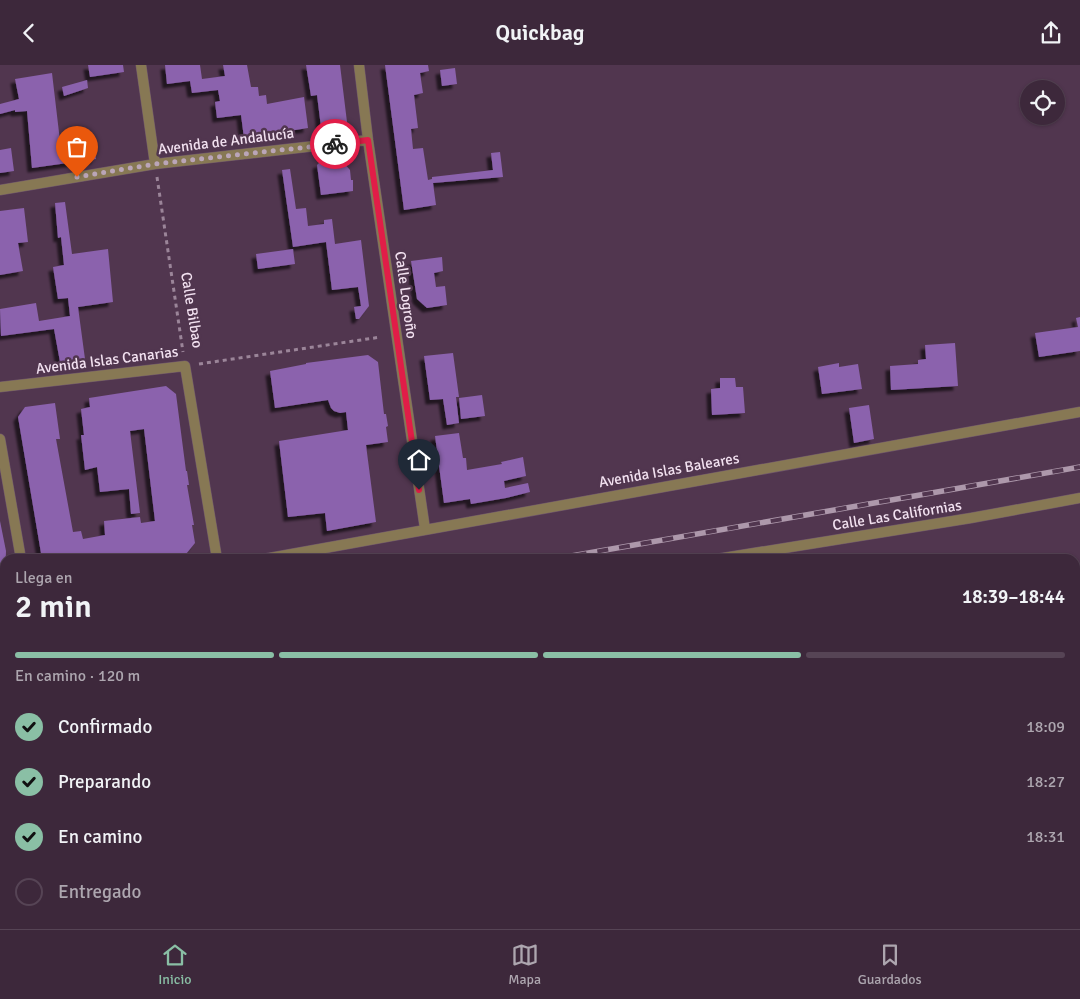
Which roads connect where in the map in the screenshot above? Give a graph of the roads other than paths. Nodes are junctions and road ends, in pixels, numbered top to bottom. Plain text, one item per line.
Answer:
1 (141, 65) edge
2 (359, 65) edge
3 (368, 140) junction
4 (155, 164) junction
5 (0, 190) edge
6 (185, 366) joint
7 (0, 387) edge
8 (1080, 411) edge
9 (0, 439) edge
10 (1080, 498) edge
11 (425, 529) junction
12 (20, 554) edge
13 (216, 554) edge
14 (291, 554) edge
15 (749, 554) edge

1 - 4 street
2 - 3 street, Calle Logroño
3 - 4 street, Avenida de Andalucía
3 - 11 street, Calle Logroño
4 - 5 street, Avenida de Andalucía
6 - 7 street, Avenida Islas Canarias
6 - 13 street, Calle Bilbao
8 - 11 street, Avenida Islas Baleares
9 - 12 street
10 - 15 street, Calle Las Californias
11 - 14 street, Avenida Islas Baleares

